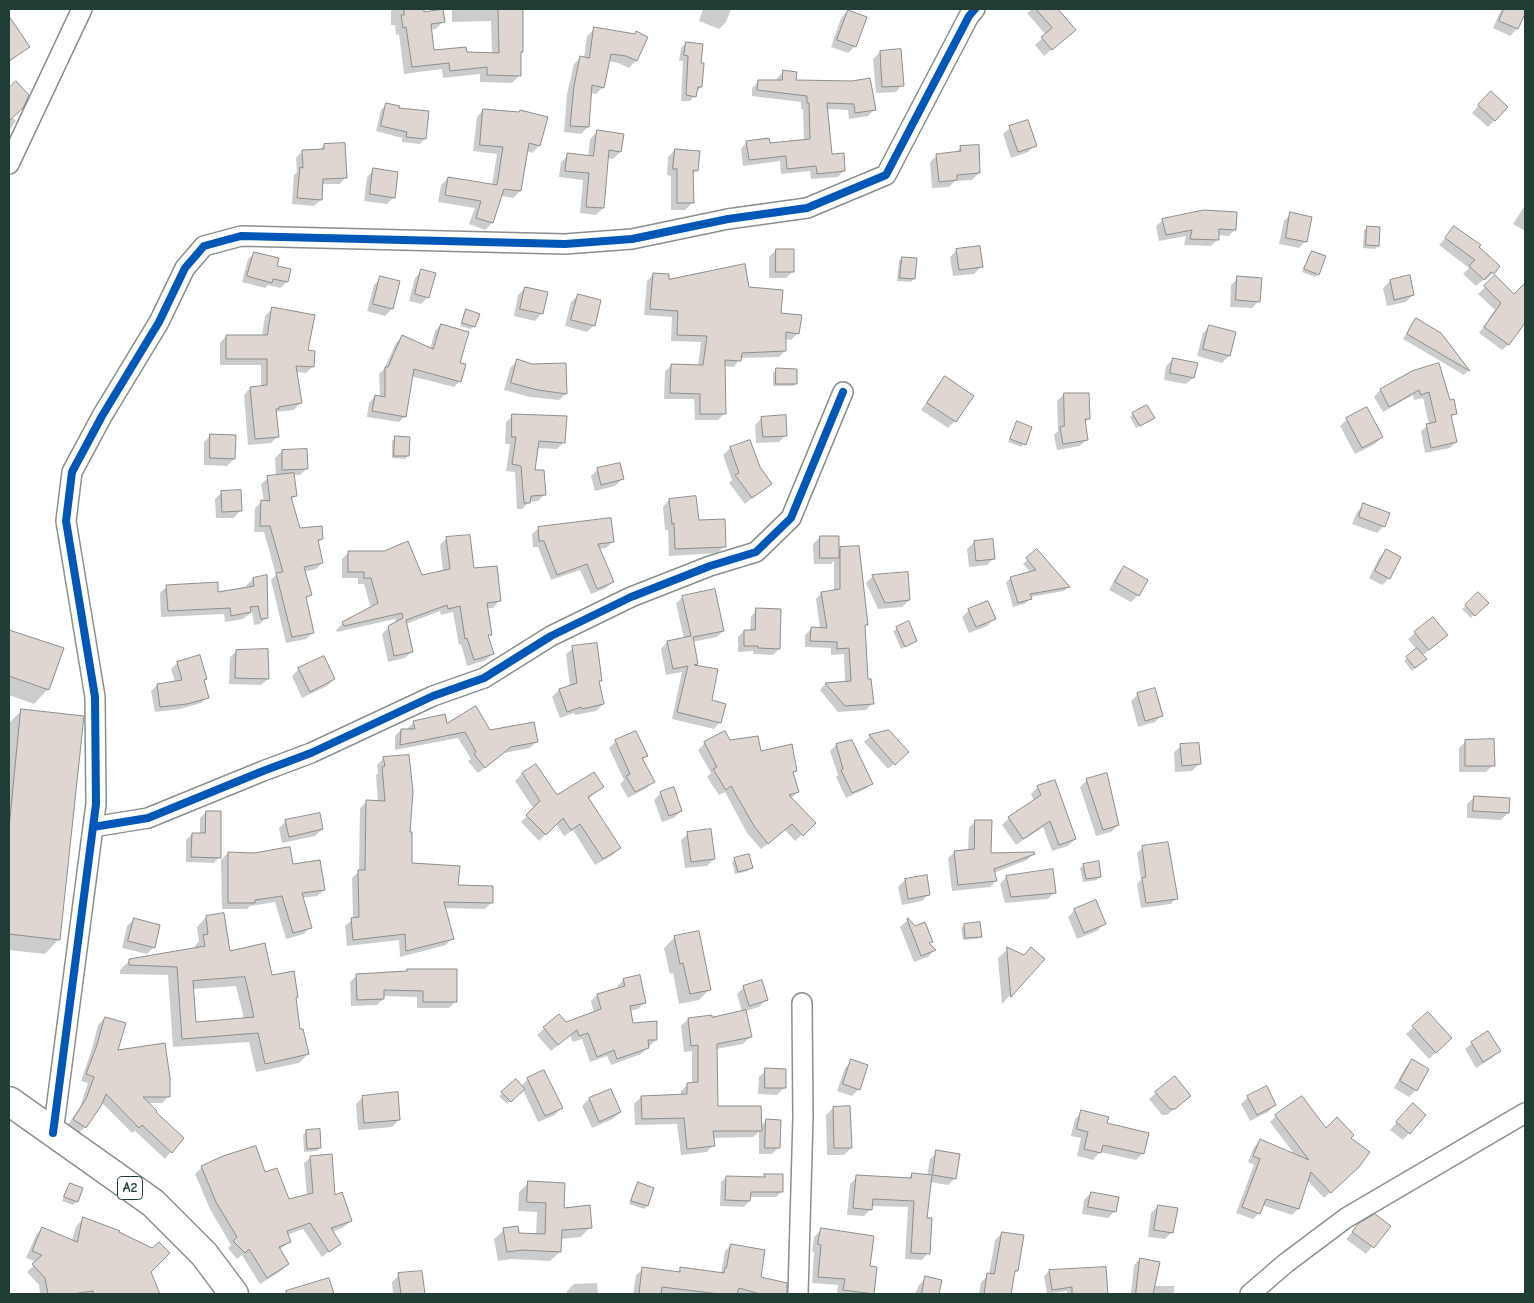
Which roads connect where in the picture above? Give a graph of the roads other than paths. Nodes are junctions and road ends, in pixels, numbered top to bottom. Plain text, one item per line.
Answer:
1 (82, 9) edge
2 (975, 9) edge
3 (9, 164) edge
4 (843, 392) dead end
5 (93, 827) junction
6 (802, 1003) dead end
7 (9, 1101) edge
8 (1525, 1113) edge
9 (53, 1133) junction
10 (234, 1294) edge
11 (798, 1294) edge
12 (1250, 1294) edge

1 - 3 street
2 - 5 street
4 - 5 street
5 - 9 street
6 - 11 street
7 - 9 highway, A2
8 - 12 street
9 - 10 highway, A2

